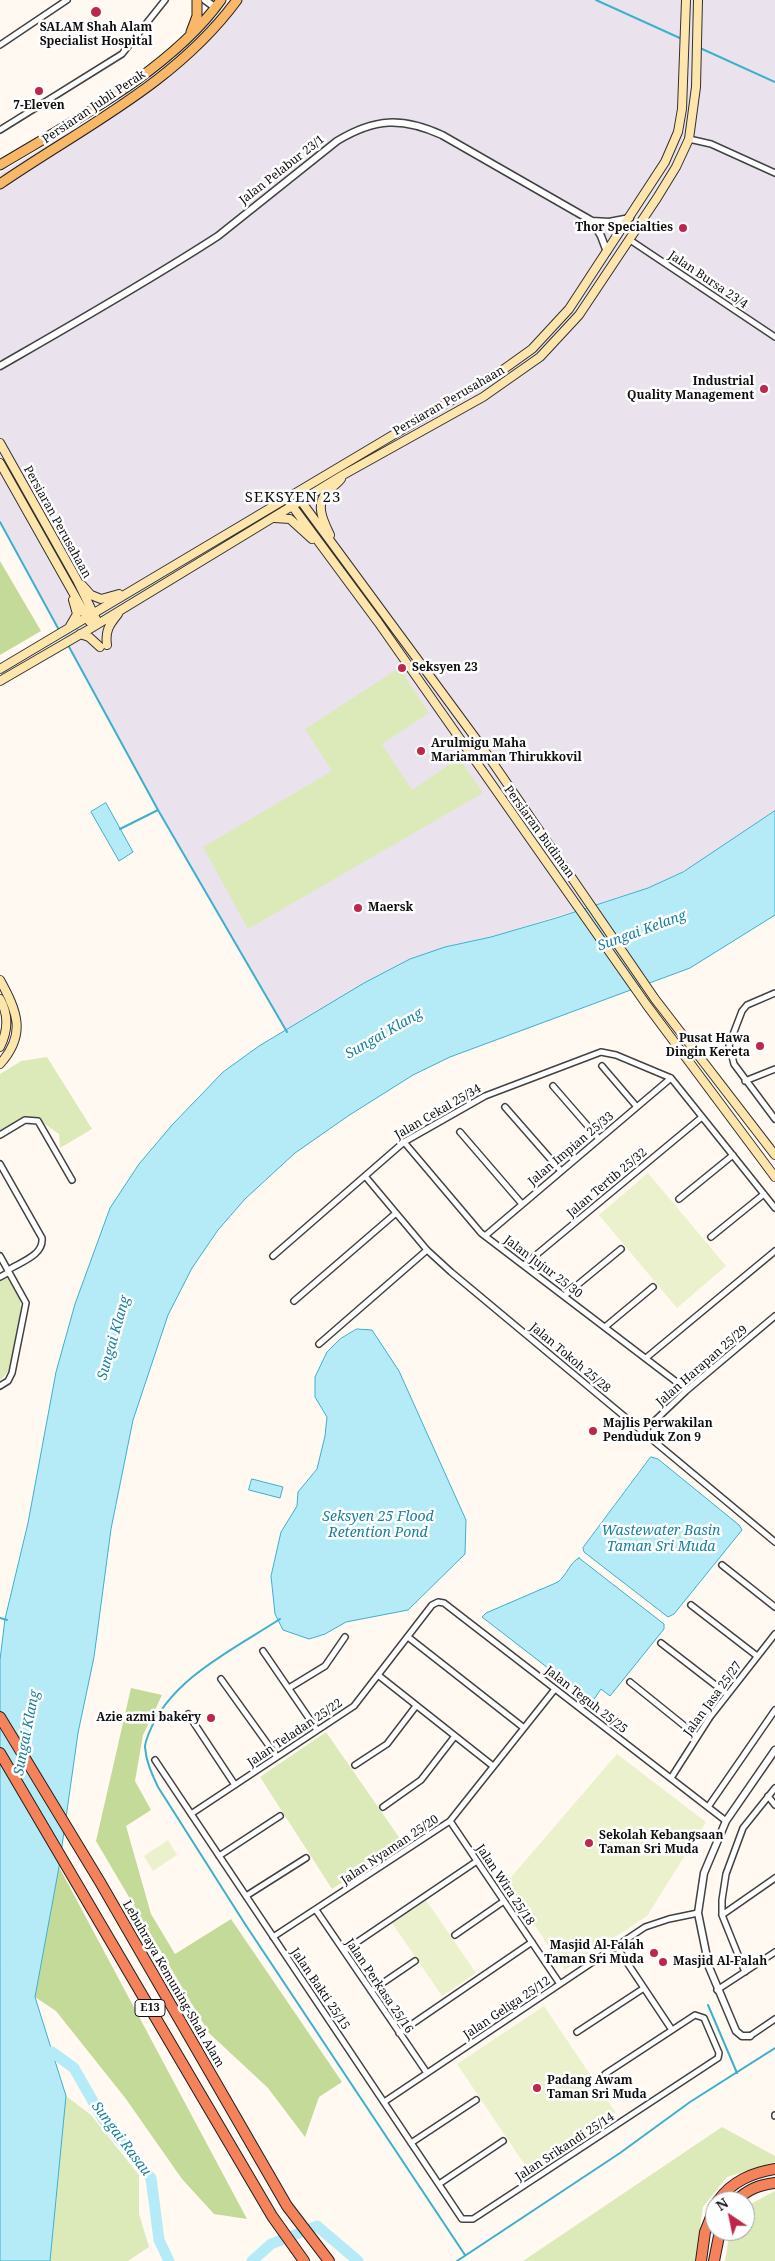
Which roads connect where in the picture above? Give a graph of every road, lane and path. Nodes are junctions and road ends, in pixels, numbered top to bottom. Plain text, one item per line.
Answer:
1 (58, 0) edge
2 (165, 0) edge
3 (197, 0) edge
4 (206, 0) edge
5 (222, 0) edge
6 (686, 0) edge
7 (698, 0) edge
8 (236, 1) edge
9 (65, 2) edge
10 (216, 8) junction
11 (190, 37) junction
12 (0, 45) edge
13 (0, 130) edge
14 (689, 139) junction
15 (0, 165) edge
16 (775, 173) edge
17 (0, 184) edge
18 (630, 218) junction
19 (592, 220) junction
20 (630, 240) junction
21 (607, 252) junction
22 (775, 337) edge
23 (0, 366) edge
24 (0, 443) edge
25 (0, 463) edge
26 (343, 475) junction
27 (295, 493) junction
28 (287, 498) junction
29 (300, 500) junction
30 (292, 506) junction
31 (272, 518) junction
32 (336, 549) junction
33 (326, 553) junction
34 (154, 578) junction
35 (77, 580) junction
36 (68, 585) junction
37 (120, 610) junction
38 (90, 615) junction
39 (96, 625) junction
40 (68, 629) junction
41 (76, 636) junction
42 (0, 668) edge
43 (0, 681) edge
44 (0, 980) edge
45 (775, 993) edge
46 (0, 999) edge
47 (0, 1047) edge
48 (0, 1064) edge
49 (602, 1066) dead end
50 (775, 1070) edge
51 (671, 1078) junction
52 (745, 1081) junction
53 (553, 1086) dead end
54 (505, 1106) dead end
55 (637, 1107) junction
56 (702, 1116) junction
57 (775, 1119) edge
58 (460, 1132) dead end
59 (0, 1135) edge
60 (599, 1139) junction
61 (404, 1142) junction
62 (733, 1154) junction
63 (775, 1155) edge
64 (0, 1164) edge
65 (561, 1171) junction
66 (365, 1176) junction
67 (775, 1177) edge
68 (72, 1180) dead end
69 (764, 1194) junction
70 (679, 1199) dead end
71 (522, 1204) junction
72 (775, 1208) edge
73 (396, 1213) junction
74 (485, 1236) junction
75 (711, 1237) dead end
76 (621, 1248) dead end
77 (427, 1250) junction
78 (775, 1251) edge
79 (0, 1256) edge
80 (273, 1256) dead end
81 (524, 1265) junction
82 (9, 1271) junction
83 (0, 1277) edge
84 (653, 1287) dead end
85 (564, 1296) junction
86 (294, 1301) dead end
87 (775, 1316) edge
88 (605, 1327) junction
89 (319, 1344) dead end
90 (646, 1358) junction
91 (0, 1386) edge
92 (687, 1390) junction
93 (643, 1432) junction
94 (775, 1542) edge
95 (722, 1565) dead end
96 (432, 1605) joint
97 (690, 1605) dead end
98 (775, 1608) edge
99 (775, 1634) edge
100 (345, 1637) dead end
101 (408, 1637) junction
102 (660, 1643) dead end
103 (264, 1651) dead end
104 (757, 1656) junction
105 (378, 1675) junction
106 (221, 1678) dead end
107 (630, 1682) dead end
108 (289, 1688) junction
109 (555, 1689) junction
110 (727, 1694) junction
111 (416, 1706) junction
112 (775, 1710) edge
113 (188, 1714) dead end
114 (0, 1717) edge
115 (524, 1728) junction
116 (317, 1730) junction
117 (455, 1736) junction
118 (697, 1736) junction
119 (775, 1750) edge
120 (0, 1753) edge
121 (277, 1757) junction
122 (155, 1760) dead end
123 (355, 1765) dead end
124 (494, 1766) junction
125 (671, 1778) junction
126 (235, 1785) junction
127 (775, 1788) edge
128 (768, 1796) junction
129 (775, 1805) edge
130 (383, 1807) dead end
131 (708, 1807) junction
132 (191, 1814) junction
133 (280, 1816) dead end
134 (450, 1821) junction
135 (726, 1821) junction
136 (219, 1856) junction
137 (306, 1858) dead end
138 (477, 1861) junction
139 (775, 1878) edge
140 (246, 1896) junction
141 (504, 1902) junction
142 (316, 1910) junction
143 (698, 1912) junction
144 (722, 1915) junction
145 (455, 1935) dead end
146 (274, 1937) junction
147 (532, 1942) junction
148 (616, 1946) junction
149 (344, 1952) junction
150 (775, 1952) edge
151 (415, 1961) dead end
152 (745, 1972) junction
153 (560, 1984) junction
154 (644, 1988) junction
155 (717, 1990) junction
156 (371, 1991) junction
157 (775, 2019) edge
158 (672, 2030) junction
159 (577, 2032) dead end
160 (399, 2033) junction
161 (750, 2036) joint
162 (426, 2073) junction
163 (605, 2074) dead end
164 (476, 2100) dead end
165 (384, 2102) junction
166 (503, 2141) dead end
167 (411, 2143) junction
168 (775, 2169) edge
169 (775, 2182) edge
170 (438, 2184) junction
171 (727, 2191) edge
172 (747, 2191) edge
173 (474, 2219) joint
174 (705, 2232) edge
175 (718, 2241) edge
176 (304, 2261) edge
177 (329, 2261) edge
178 (702, 2261) edge
179 (714, 2261) edge

1 - 9 street
2 - 13 street
3 - 11 main road
4 - 10 street
5 - 10 main road, Persiaran Jubli Perak
6 - 18 main road, Persiaran Perusahaan
7 - 14 main road, Persiaran Perusahaan
8 - 10 main road
8 - 17 main road, Persiaran Jubli Perak
9 - 12 street
10 - 11 main road, Persiaran Jubli Perak
11 - 15 main road, Persiaran Jubli Perak
14 - 16 street
14 - 20 main road, Persiaran Perusahaan
18 - 19 street, Jalan Pelabur 23/1
18 - 21 main road, Persiaran Perusahaan
19 - 21 street
19 - 23 street, Jalan Pelabur 23/1
20 - 22 street, Jalan Bursa 23/4
20 - 26 main road, Persiaran Perusahaan
21 - 27 main road, Persiaran Perusahaan
24 - 35 main road, Persiaran Perusahaan
25 - 36 main road, Persiaran Perusahaan
26 - 29 main road, Persiaran Perusahaan
26 - 32 main road
27 - 28 main road, Persiaran Perusahaan
27 - 29 main road, Persiaran Budiman
28 - 30 main road, Persiaran Budiman
28 - 34 main road, Persiaran Perusahaan
29 - 30 main road, Persiaran Perusahaan
29 - 32 main road, Persiaran Budiman
30 - 31 main road, Persiaran Perusahaan
30 - 33 main road, Persiaran Budiman
31 - 33 main road
31 - 37 main road, Persiaran Perusahaan
32 - 63 main road, Persiaran Budiman
33 - 67 main road, Persiaran Budiman
34 - 35 main road
34 - 38 main road, Persiaran Perusahaan
35 - 38 main road, Persiaran Perusahaan
36 - 38 main road, Persiaran Perusahaan
36 - 40 main road
37 - 39 main road, Persiaran Perusahaan
37 - 41 main road
38 - 39 main road, Persiaran Perusahaan
38 - 40 main road, Persiaran Perusahaan
39 - 41 main road, Persiaran Perusahaan
40 - 42 main road, Persiaran Perusahaan
41 - 43 main road, Persiaran Perusahaan
44 - 48 main road
45 - 52 street
46 - 47 main road
49 - 55 street
50 - 52 street
51 - 55 street, Jalan Impian 25/33
51 - 56 street
51 - 61 street, Jalan Cekal 25/34
52 - 57 street
53 - 60 street
54 - 65 street
55 - 60 street, Jalan Impian 25/33
56 - 62 street
56 - 81 street, Jalan Tertib 25/32
58 - 71 street
59 - 68 street
60 - 65 street, Jalan Impian 25/33
61 - 66 street, Jalan Cekal 25/34
61 - 74 street, Jalan Jujur 25/30
62 - 69 street
62 - 70 street
64 - 82 street
65 - 71 street, Jalan Impian 25/33
66 - 73 street, Jalan Tokoh 25/28
66 - 80 street, Jalan Cekal 25/34
69 - 72 street
69 - 75 street
71 - 74 street, Jalan Impian 25/33
73 - 77 street, Jalan Tokoh 25/28
73 - 86 street
74 - 81 street, Jalan Jujur 25/30
76 - 85 street
77 - 89 street
77 - 93 street, Jalan Tokoh 25/28
78 - 90 street
79 - 82 street
81 - 85 street, Jalan Jujur 25/30
82 - 83 street
82 - 91 street
84 - 88 street
85 - 88 street, Jalan Jujur 25/30
87 - 92 street, Jalan Harapan 25/29
88 - 90 street, Jalan Jujur 25/30
90 - 92 street, Jalan Jujur 25/30
92 - 93 street, Jalan Harapan 25/29
93 - 94 street, Jalan Tokoh 25/28
95 - 98 street
96 - 101 street, Jalan Teladan 25/22
96 - 109 street, Jalan Teguh 25/25
97 - 104 street
99 - 104 street, Jalan Jasa 25/27
100 - 108 street
101 - 105 street, Jalan Teladan 25/22
101 - 115 street
102 - 110 street
103 - 108 street
104 - 110 street, Jalan Jasa 25/27
105 - 111 street
105 - 116 street, Jalan Teladan 25/22
106 - 121 street
107 - 118 street
108 - 116 street
109 - 115 street, Jalan Nyaman 25/20
109 - 125 street, Jalan Teguh 25/25
110 - 118 street, Jalan Jasa 25/27
111 - 117 street
111 - 123 street
112 - 131 street
113 - 126 street
114 - 177 highway, Lebuhraya Kemuning-Shah Alam / E13
115 - 124 street, Jalan Nyaman 25/20
116 - 121 street, Jalan Teladan 25/22
117 - 124 street
117 - 130 street
118 - 125 street, Jalan Jasa 25/27
119 - 135 street
120 - 176 highway, E13
121 - 126 street, Jalan Teladan 25/22
122 - 132 street, Jalan Bakti 25/15
124 - 134 street, Jalan Nyaman 25/20
125 - 131 street, Jalan Teguh 25/25
126 - 132 street, Jalan Teladan 25/22
127 - 128 street
128 - 129 street
128 - 144 street
131 - 135 street, Jalan Teguh 25/25
132 - 136 street, Jalan Bakti 25/15
133 - 136 street
134 - 138 street, Jalan Wira 25/18
134 - 142 street, Jalan Nyaman 25/20
135 - 143 street
136 - 140 street, Jalan Bakti 25/15
137 - 140 street
138 - 141 street, Jalan Wira 25/18
138 - 149 street
139 - 144 street
140 - 146 street, Jalan Bakti 25/15
141 - 145 street
141 - 147 street, Jalan Wira 25/18
142 - 146 street, Jalan Nyaman 25/20
142 - 149 street, Jalan Perkasa 25/16
143 - 148 street, Jalan Geliga 25/12
143 - 155 street
144 - 152 street
146 - 165 street, Jalan Bakti 25/15
147 - 153 street, Jalan Wira 25/18
147 - 160 street
148 - 153 street, Jalan Geliga 25/12
148 - 154 street
149 - 156 street, Jalan Perkasa 25/16
150 - 152 street
151 - 156 street
152 - 155 street
153 - 162 street, Jalan Geliga 25/12
154 - 158 street
154 - 159 street
155 - 161 street
156 - 160 street, Jalan Perkasa 25/16
157 - 161 street
158 - 163 street
158 - 173 street, Jalan Srikandi 25/14
160 - 162 street, Jalan Perkasa 25/16
162 - 165 street, Jalan Geliga 25/12
164 - 167 street
165 - 167 street, Jalan Bakti 25/15
166 - 170 street
167 - 170 street, Jalan Bakti 25/15
168 - 171 highway
169 - 172 highway
170 - 173 street, Jalan Bakti 25/15
174 - 178 highway
175 - 179 highway

